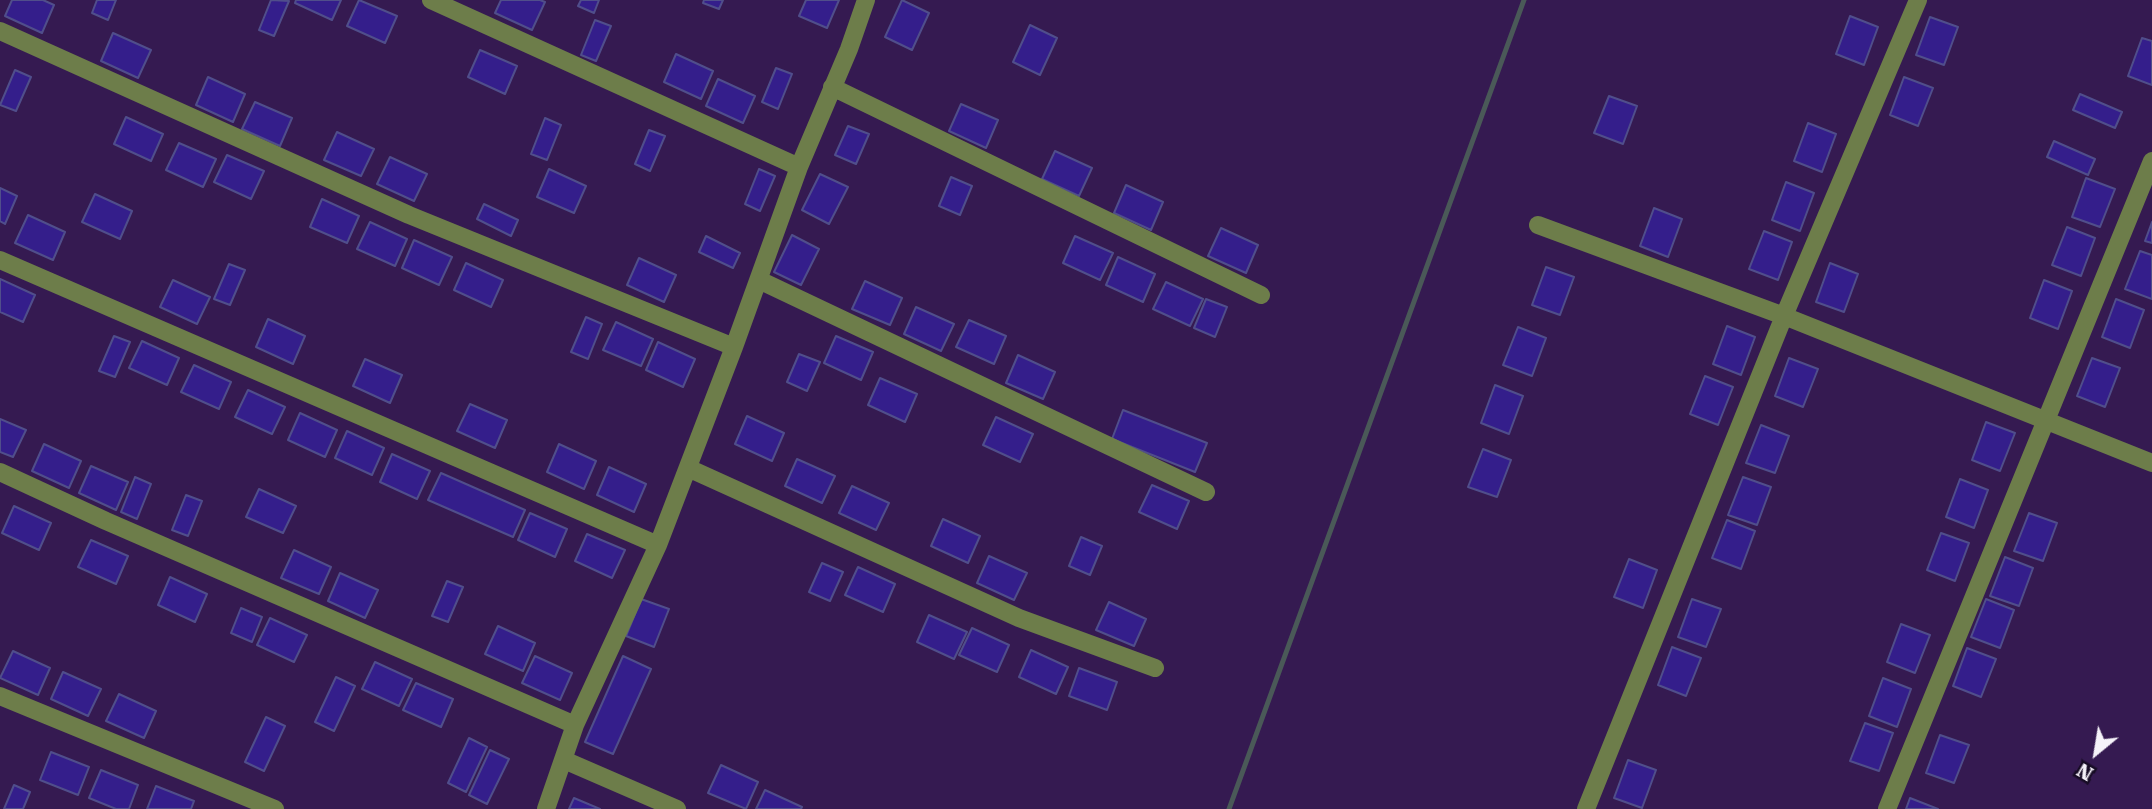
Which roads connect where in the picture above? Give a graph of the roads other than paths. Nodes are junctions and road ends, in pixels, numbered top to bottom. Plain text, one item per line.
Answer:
1 (431, 0) edge
2 (866, 0) edge
3 (1918, 0) edge
4 (0, 31) edge
5 (832, 87) junction
6 (2152, 161) edge
7 (799, 167) junction
8 (1538, 225) dead end
9 (0, 260) edge
10 (759, 279) junction
11 (1261, 295) dead end
12 (1784, 316) junction
13 (734, 347) junction
14 (2044, 421) junction
15 (2152, 463) edge
16 (688, 468) junction
17 (0, 471) edge
18 (1206, 492) dead end
19 (658, 545) junction
20 (1155, 668) dead end
21 (0, 696) edge
22 (575, 725) junction
23 (564, 760) junction
24 (275, 809) edge
25 (546, 809) edge
26 (677, 809) edge
27 (1586, 809) edge
28 (1887, 809) edge

1 - 7 street
2 - 5 street
3 - 12 street
4 - 13 street
5 - 7 street
5 - 11 street
6 - 14 street
7 - 10 street
8 - 12 street
9 - 19 street
10 - 13 street
10 - 18 street
12 - 14 street
12 - 27 street
13 - 16 street
14 - 15 street
14 - 28 street
16 - 19 street
16 - 20 street
17 - 22 street
19 - 22 street
21 - 24 street
22 - 23 street
23 - 25 street
23 - 26 street

